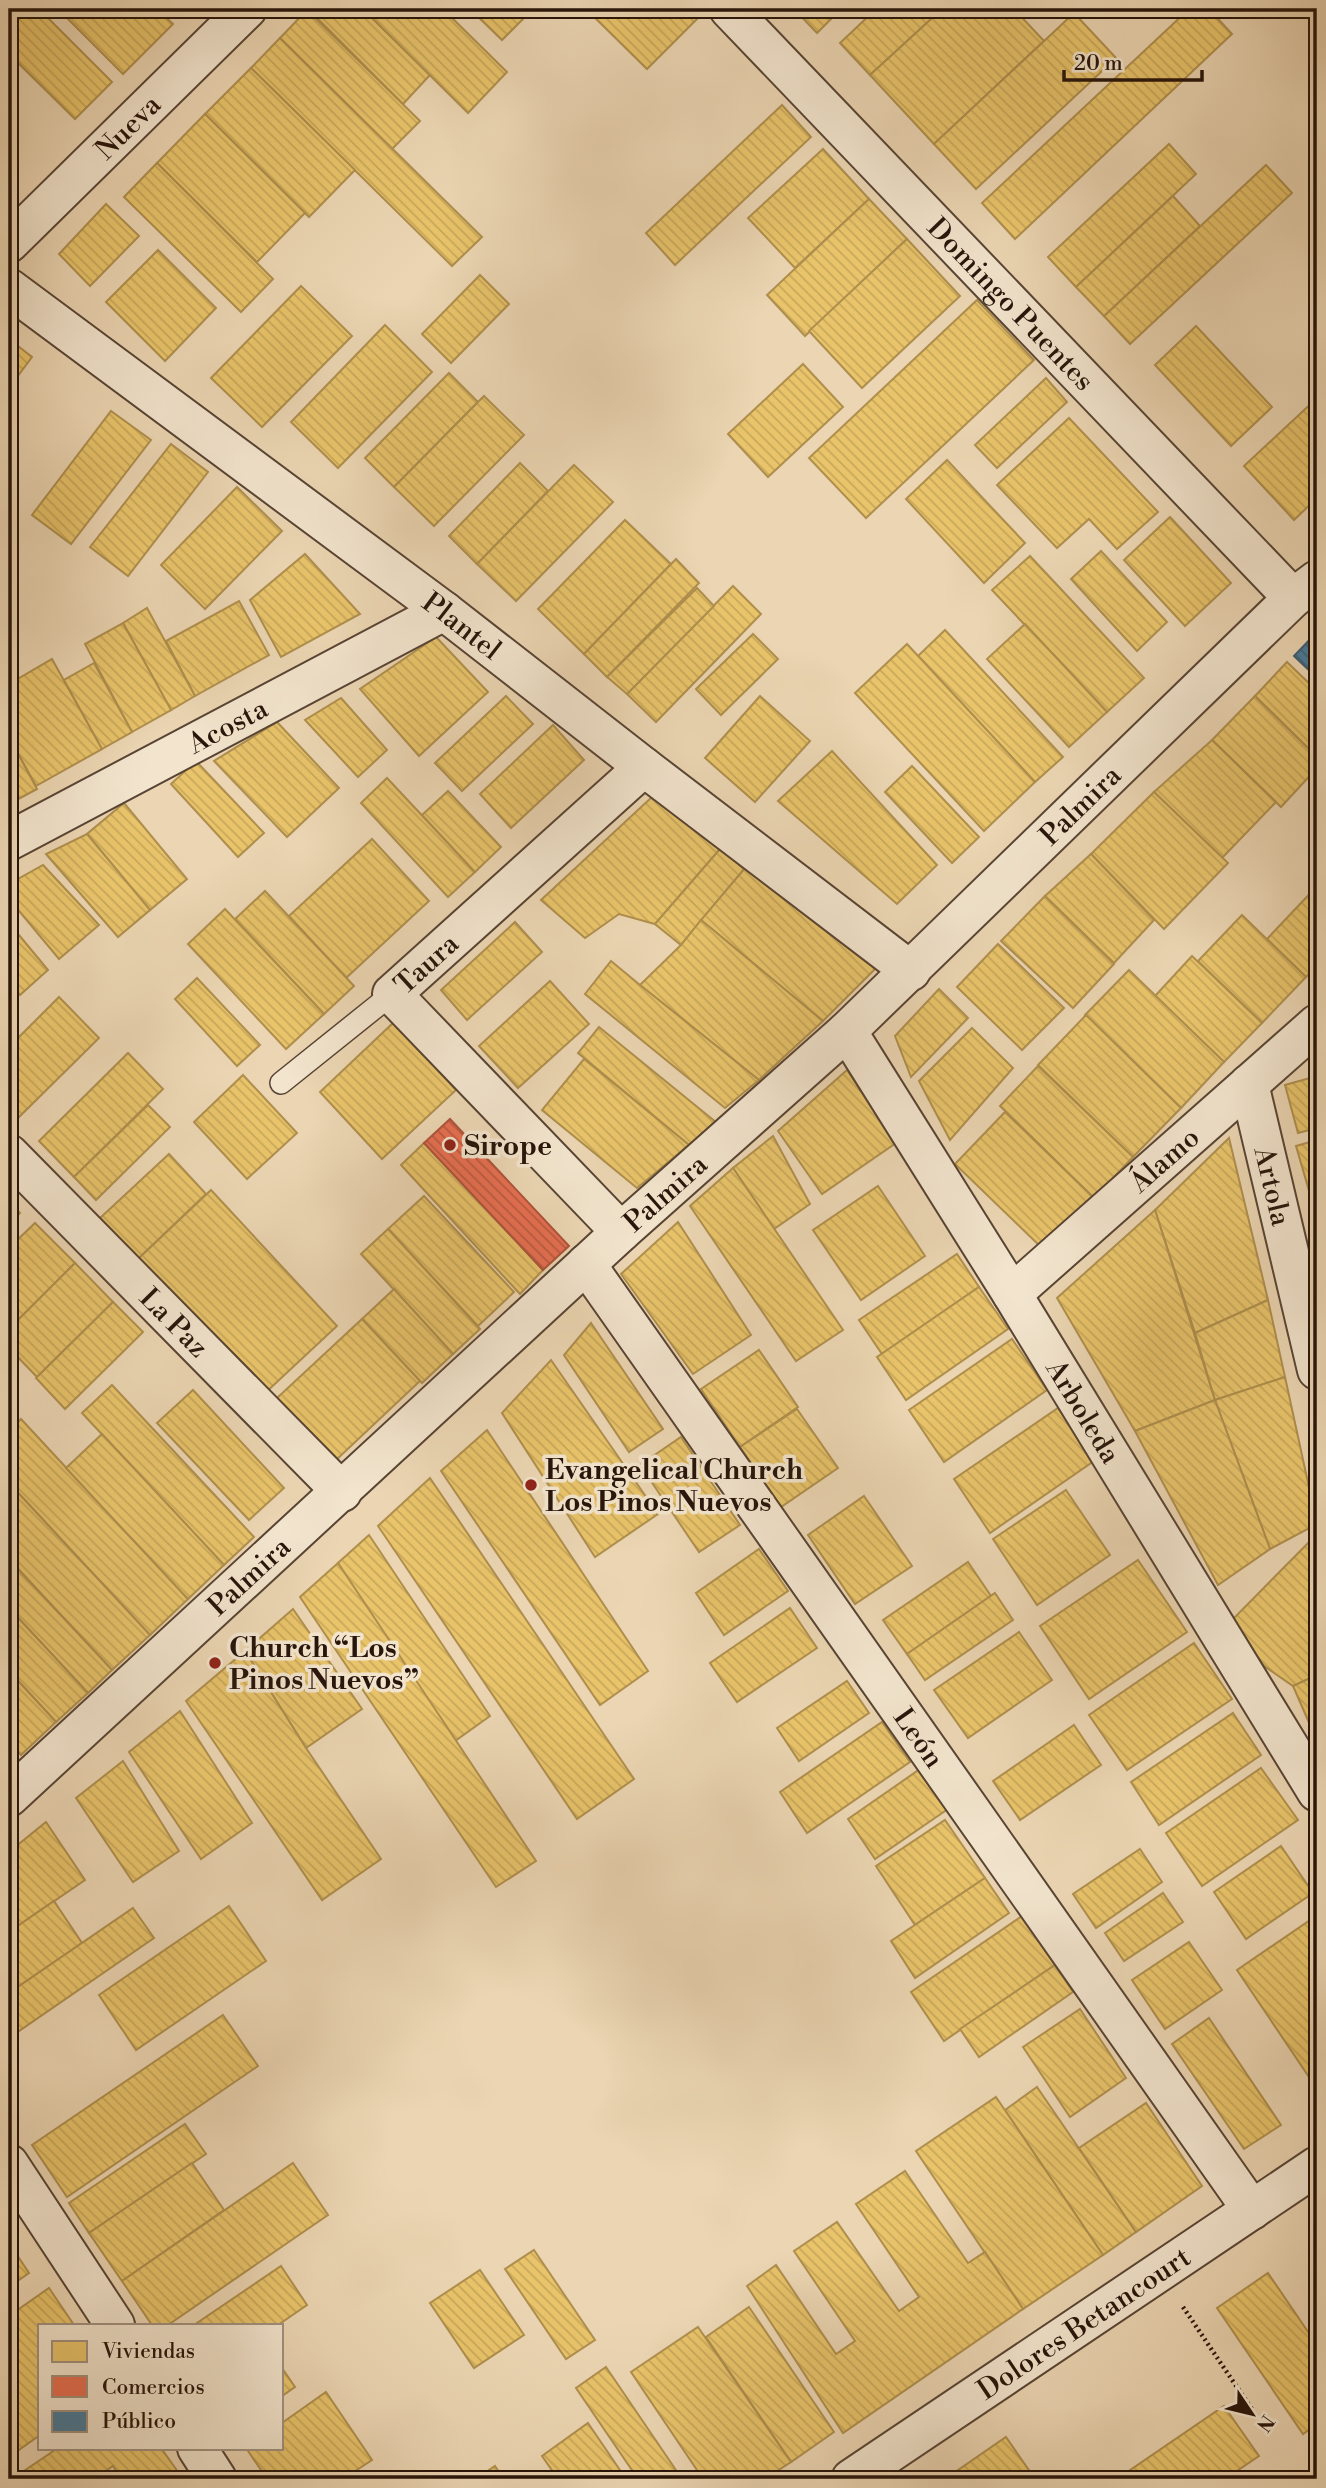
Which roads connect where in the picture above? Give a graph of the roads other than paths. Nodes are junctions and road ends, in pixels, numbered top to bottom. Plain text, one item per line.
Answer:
1 (247, 9) edge
2 (729, 9) edge
3 (9, 243) edge
4 (9, 288) edge
5 (1305, 589) edge
6 (444, 611) junction
7 (644, 767) junction
8 (9, 841) edge
9 (911, 971) junction
10 (392, 994) junction
11 (1317, 1024) edge
12 (847, 1031) junction
13 (281, 1083) dead end
14 (1250, 1083) junction
15 (9, 1154) edge
16 (621, 1232) junction
17 (586, 1264) junction
18 (1012, 1294) junction
19 (1317, 1370) edge
20 (342, 1492) junction
21 (1317, 1792) edge
22 (9, 1797) edge
23 (9, 2164) edge
24 (1317, 2166) edge
25 (1252, 2210) junction
26 (114, 2324) edge
27 (198, 2450) edge
28 (218, 2479) edge
29 (851, 2479) edge

1 - 3 street, Nueva
2 - 5 street, Domingo Puentes
4 - 6 street, Plantel
5 - 9 street, Palmira
6 - 7 street, Plantel
6 - 8 street, Acosta
7 - 9 street, Plantel
7 - 10 street, Taura
9 - 12 street, Palmira
10 - 13 lane
10 - 16 street, Taura
11 - 14 street, Álamo
12 - 16 street, Palmira
12 - 18 street, Arboleda
14 - 18 street, Álamo
14 - 19 street, Artola
15 - 20 street, La Paz
16 - 17 street, Palmira
17 - 20 street, Palmira
17 - 25 street, León
18 - 21 street, Arboleda
20 - 22 street, Palmira
23 - 26 street
24 - 25 street, Dolores Betancourt
25 - 29 street, Dolores Betancourt
27 - 28 street

